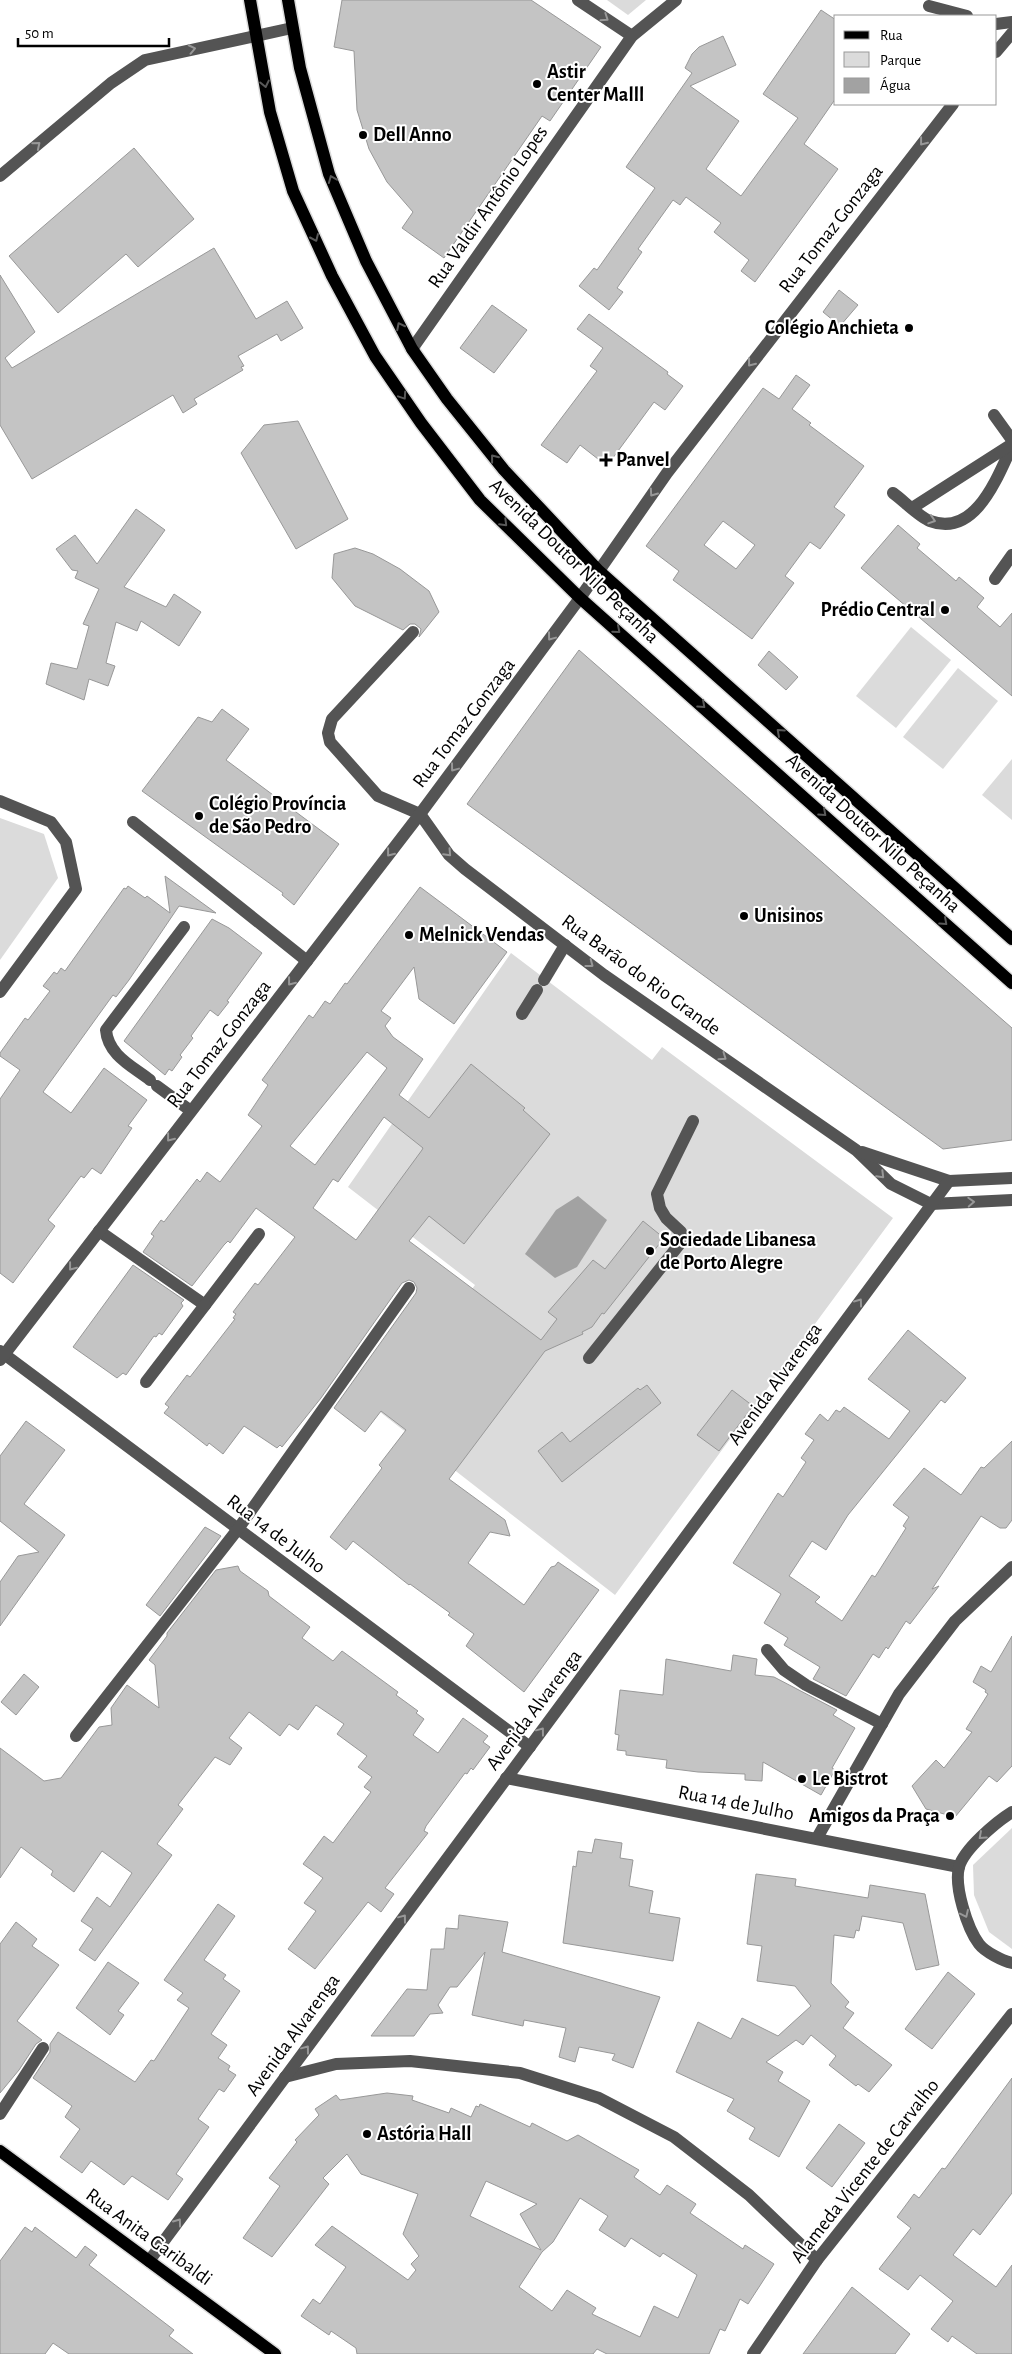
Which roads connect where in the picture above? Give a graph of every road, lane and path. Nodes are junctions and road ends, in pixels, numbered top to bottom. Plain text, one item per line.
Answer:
1 (250, 0) edge
2 (288, 0) edge
3 (578, 0) edge
4 (676, 0) edge
5 (925, 3) edge
6 (938, 15) edge
7 (943, 15) edge
8 (964, 15) edge
9 (1012, 22) edge
10 (997, 24) edge
11 (292, 28) junction
12 (256, 36) junction
13 (632, 36) junction
14 (1004, 38) edge
15 (997, 50) edge
16 (952, 105) edge
17 (0, 176) edge
18 (412, 349) junction
19 (994, 415) dead end
20 (1012, 444) edge
21 (893, 492) dead end
22 (912, 508) junction
23 (1012, 555) edge
24 (599, 571) junction
25 (995, 579) dead end
26 (580, 598) junction
27 (413, 632) dead end
28 (0, 801) edge
29 (420, 814) junction
30 (133, 822) dead end
31 (184, 926) dead end
32 (1012, 939) edge
33 (565, 946) junction
34 (307, 961) junction
35 (1012, 983) edge
36 (0, 992) edge
37 (522, 1014) dead end
38 (191, 1111) junction
39 (693, 1121) dead end
40 (856, 1150) junction
41 (1012, 1178) edge
42 (949, 1181) junction
43 (1012, 1200) edge
44 (931, 1204) junction
45 (99, 1231) junction
46 (259, 1234) dead end
47 (409, 1288) dead end
48 (205, 1305) junction
49 (2, 1355) edge
50 (589, 1358) dead end
51 (146, 1382) dead end
52 (238, 1530) junction
53 (1012, 1567) edge
54 (767, 1650) dead end
55 (882, 1724) junction
56 (76, 1736) dead end
57 (530, 1747) junction
58 (506, 1778) junction
59 (1012, 1812) edge
60 (817, 1838) junction
61 (959, 1867) junction
62 (1012, 1963) edge
63 (1012, 2014) edge
64 (43, 2048) dead end
65 (285, 2077) junction
66 (0, 2114) edge
67 (0, 2151) edge
68 (817, 2260) junction
69 (149, 2261) junction
70 (275, 2354) edge
71 (753, 2354) edge

1 - 12 main road, Avenida Doutor Nilo Peçanha
2 - 11 main road, Avenida Doutor Nilo Peçanha
3 -> 13 street
4 - 13 street, Rua Valdir Antônio Lopes
5 - 6 street
5 - 7 street
5 - 8 street
9 - 10 street
11 - 12 street
18 -> 11 main road, Avenida Doutor Nilo Peçanha
17 -> 12 street
12 -> 26 main road, Avenida Doutor Nilo Peçanha
13 - 18 street, Rua Valdir Antônio Lopes
14 - 15 street
16 -> 24 street, Rua Tomaz Gonzaga
24 -> 18 main road, Avenida Doutor Nilo Peçanha
19 - 20 street
20 - 22 street
22 -> 20 street
21 - 22 street
23 - 25 street
24 - 26 street, Rua Tomaz Gonzaga
32 -> 24 main road, Avenida Doutor Nilo Peçanha
26 -> 29 street, Rua Tomaz Gonzaga
26 -> 35 main road, Avenida Doutor Nilo Peçanha
27 - 29 street
28 - 36 street
29 -> 33 street, Rua Barão do Rio Grande
29 -> 34 street, Rua Tomaz Gonzaga
30 - 34 street
31 - 38 street
33 - 37 street
33 -> 40 street, Rua Barão do Rio Grande
34 -> 38 street, Rua Tomaz Gonzaga
38 -> 45 street, Rua Tomaz Gonzaga
39 - 50 street
40 - 42 street, Rua Barão do Rio Grande
40 -> 44 street, Rua Barão do Rio Grande
41 - 42 street, Rua Barão do Rio Grande
42 - 44 street, Avenida Alvarenga
44 -> 43 street
57 -> 44 street, Avenida Alvarenga
45 - 48 street
45 -> 49 street, Rua Tomaz Gonzaga
46 - 48 street
47 - 52 street
48 - 51 street
49 - 52 street, Rua 14 de Julho
52 - 56 street
52 - 57 street, Rua 14 de Julho
53 - 55 street
54 - 55 street
55 - 60 street
57 - 58 street, Avenida Alvarenga
58 - 60 street, Rua 14 de Julho
65 -> 58 street, Avenida Alvarenga
59 -> 61 street
60 - 61 street, Rua 14 de Julho
61 -> 62 street
63 - 68 street, Alameda Vicente de Carvalho
64 - 66 street
65 - 68 street
69 -> 65 street, Avenida Alvarenga
67 - 69 main road, Rua Anita Garibaldi
68 - 71 street, Alameda Vicente de Carvalho
69 - 70 main road, Rua Anita Garibaldi

